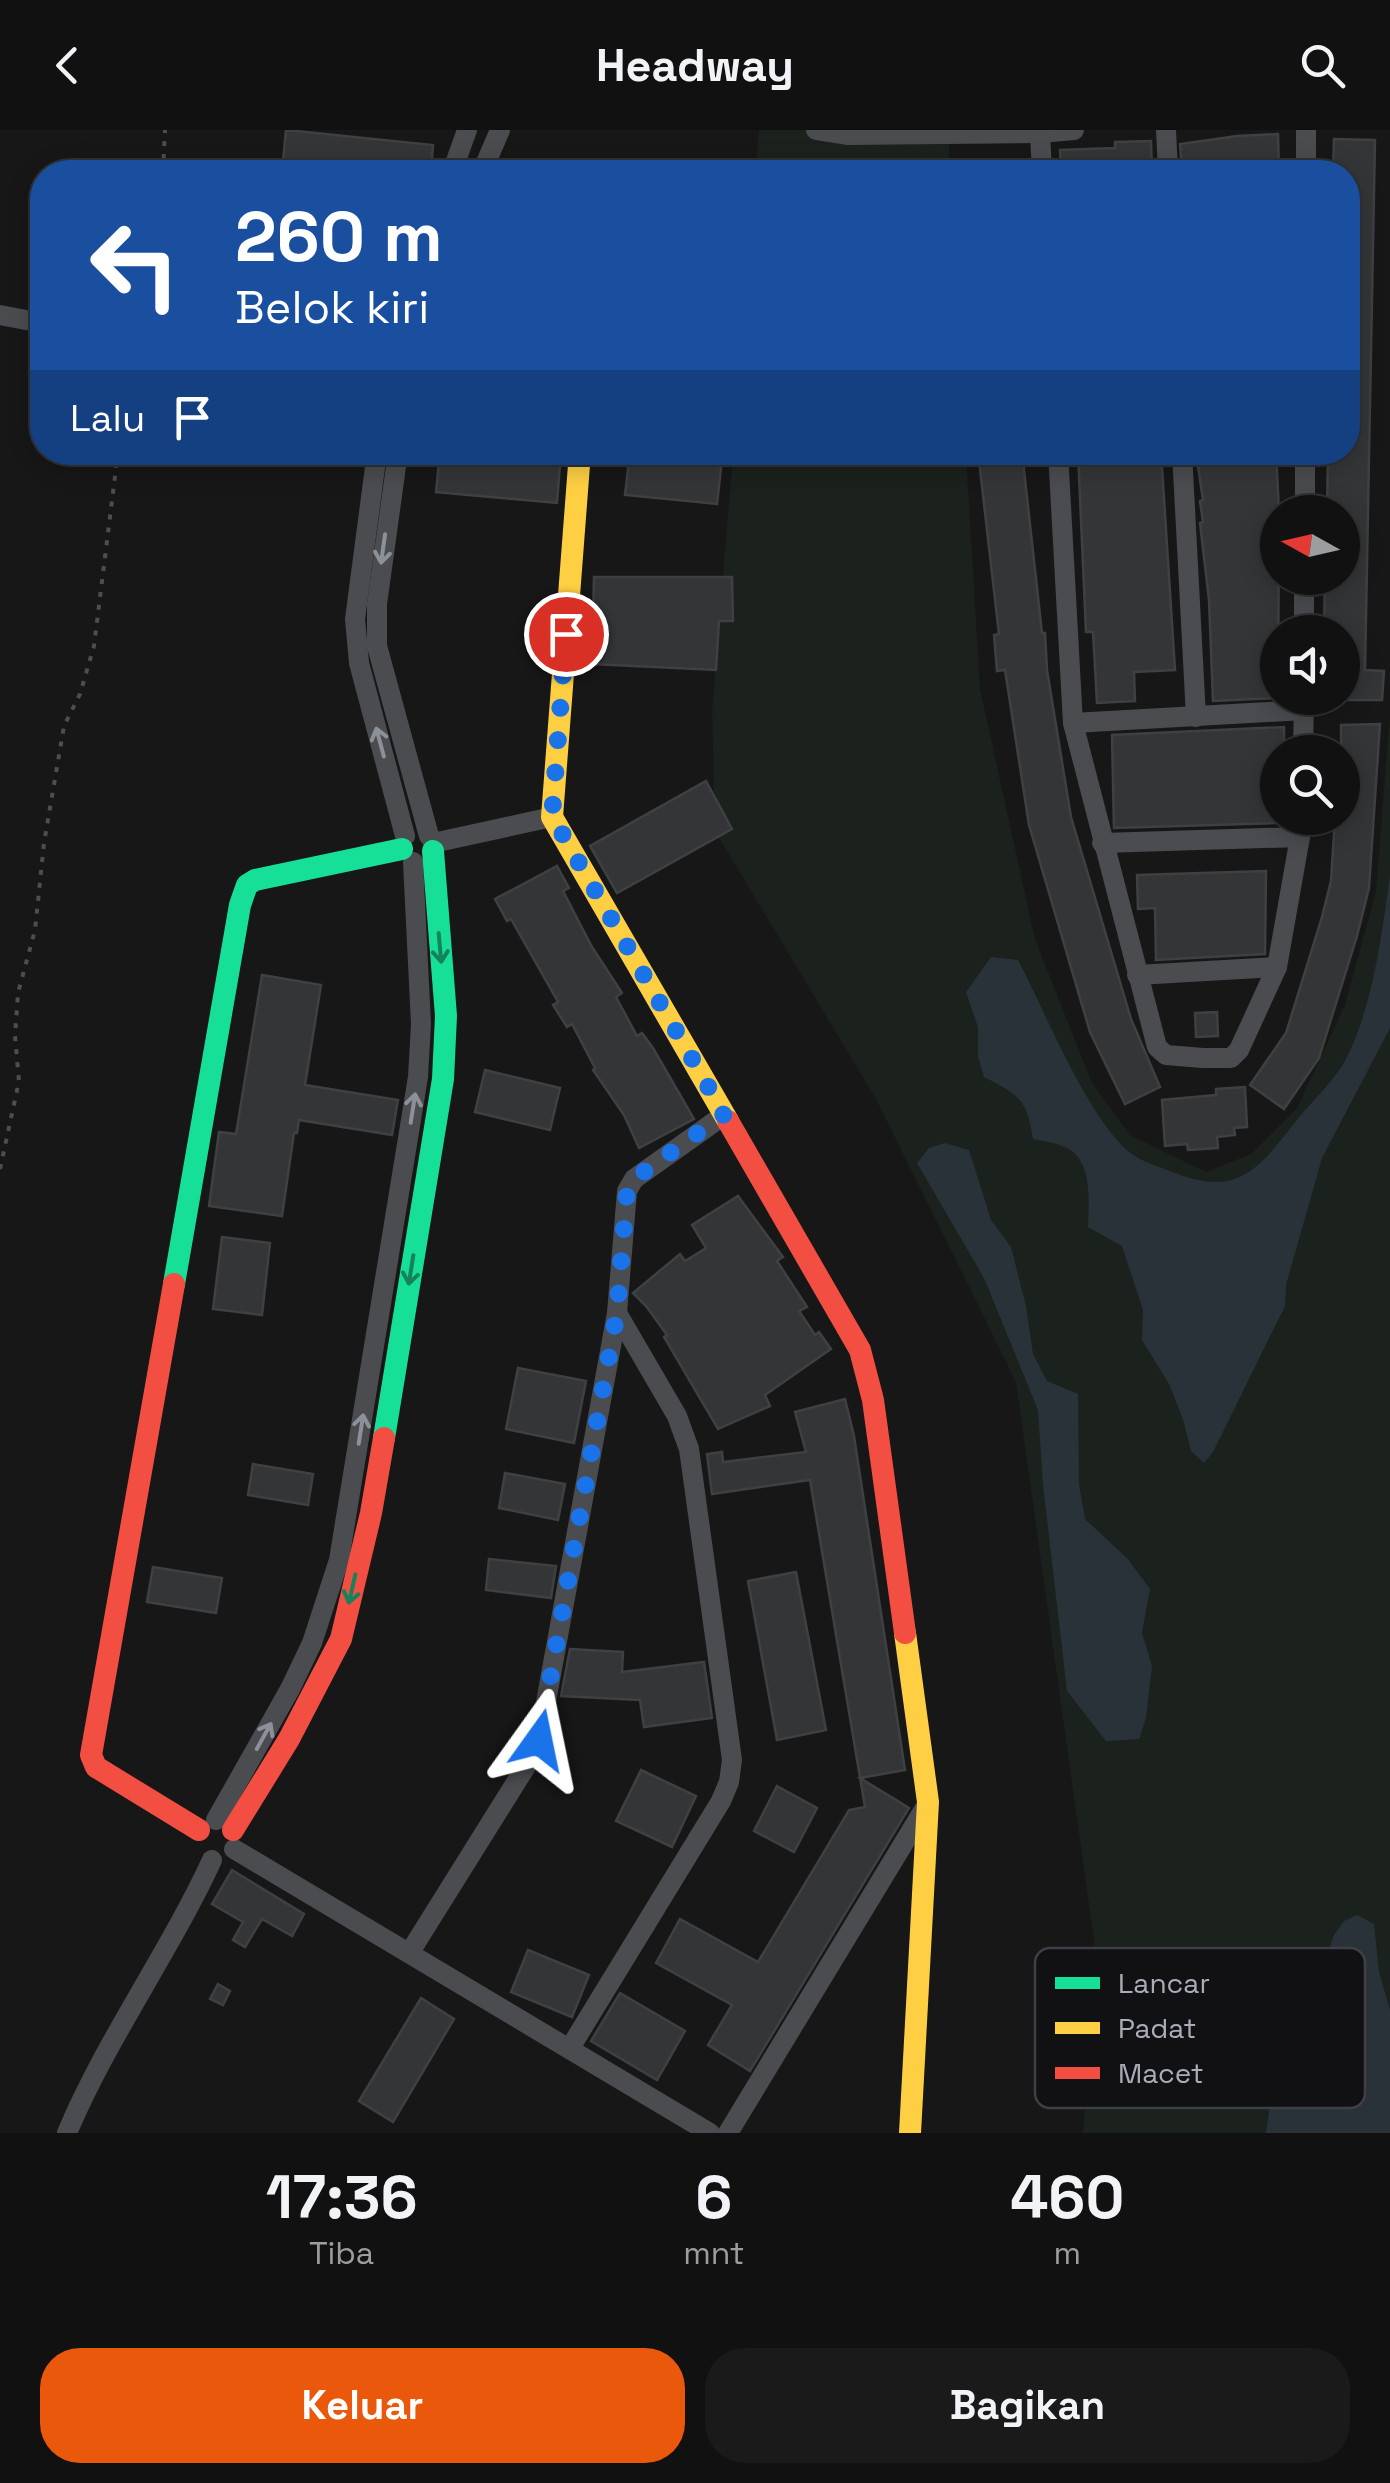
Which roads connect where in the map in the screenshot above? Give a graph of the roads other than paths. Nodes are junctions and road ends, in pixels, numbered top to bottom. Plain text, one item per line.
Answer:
1 (466, 130) edge
2 (500, 130) edge
3 (816, 130) edge
4 (1074, 130) edge
5 (1166, 130) edge
6 (1306, 130) edge
7 (1040, 134) junction
8 (456, 160) edge
9 (487, 160) edge
10 (1041, 160) edge
11 (1167, 160) edge
12 (1306, 160) edge
13 (0, 315) edge
14 (30, 321) edge
15 (375, 465) edge
16 (396, 465) edge
17 (579, 465) edge
18 (1059, 465) edge
19 (1183, 465) edge
20 (1305, 465) edge
21 (1305, 495) edge
22 (1260, 709) edge
23 (1196, 716) junction
24 (1073, 723) junction
25 (552, 816) junction
26 (1260, 830) edge
27 (1299, 835) edge
28 (1102, 843) junction
29 (419, 846) junction
30 (1276, 967) junction
31 (1137, 975) junction
32 (724, 1114) junction
33 (617, 1312) junction
34 (928, 1802) junction
35 (220, 1832) junction
36 (212, 1860) junction
37 (410, 1952) junction
38 (570, 2048) junction
39 (67, 2133) edge
40 (710, 2133) edge
41 (728, 2133) edge
42 (910, 2133) edge

1 - 8 street
2 - 9 street
3 - 7 street
4 - 7 street
5 - 11 street
6 - 12 street
7 - 10 street
13 - 14 street
29 -> 15 street
16 -> 29 street
17 - 25 street
18 - 24 street
19 - 23 street
20 - 21 street
22 - 23 street
23 - 24 street
24 - 28 street
25 - 29 street
25 - 32 street
26 - 28 street
27 - 30 street
28 - 31 street
29 - 35 street
29 - 35 street
30 - 31 street
30 - 31 street
32 - 33 street
32 - 34 street
33 - 37 street
33 - 38 street
34 - 41 street
34 - 42 street
35 - 36 street
35 - 36 street
35 - 37 street
36 - 39 street
37 - 38 street
38 - 40 street

